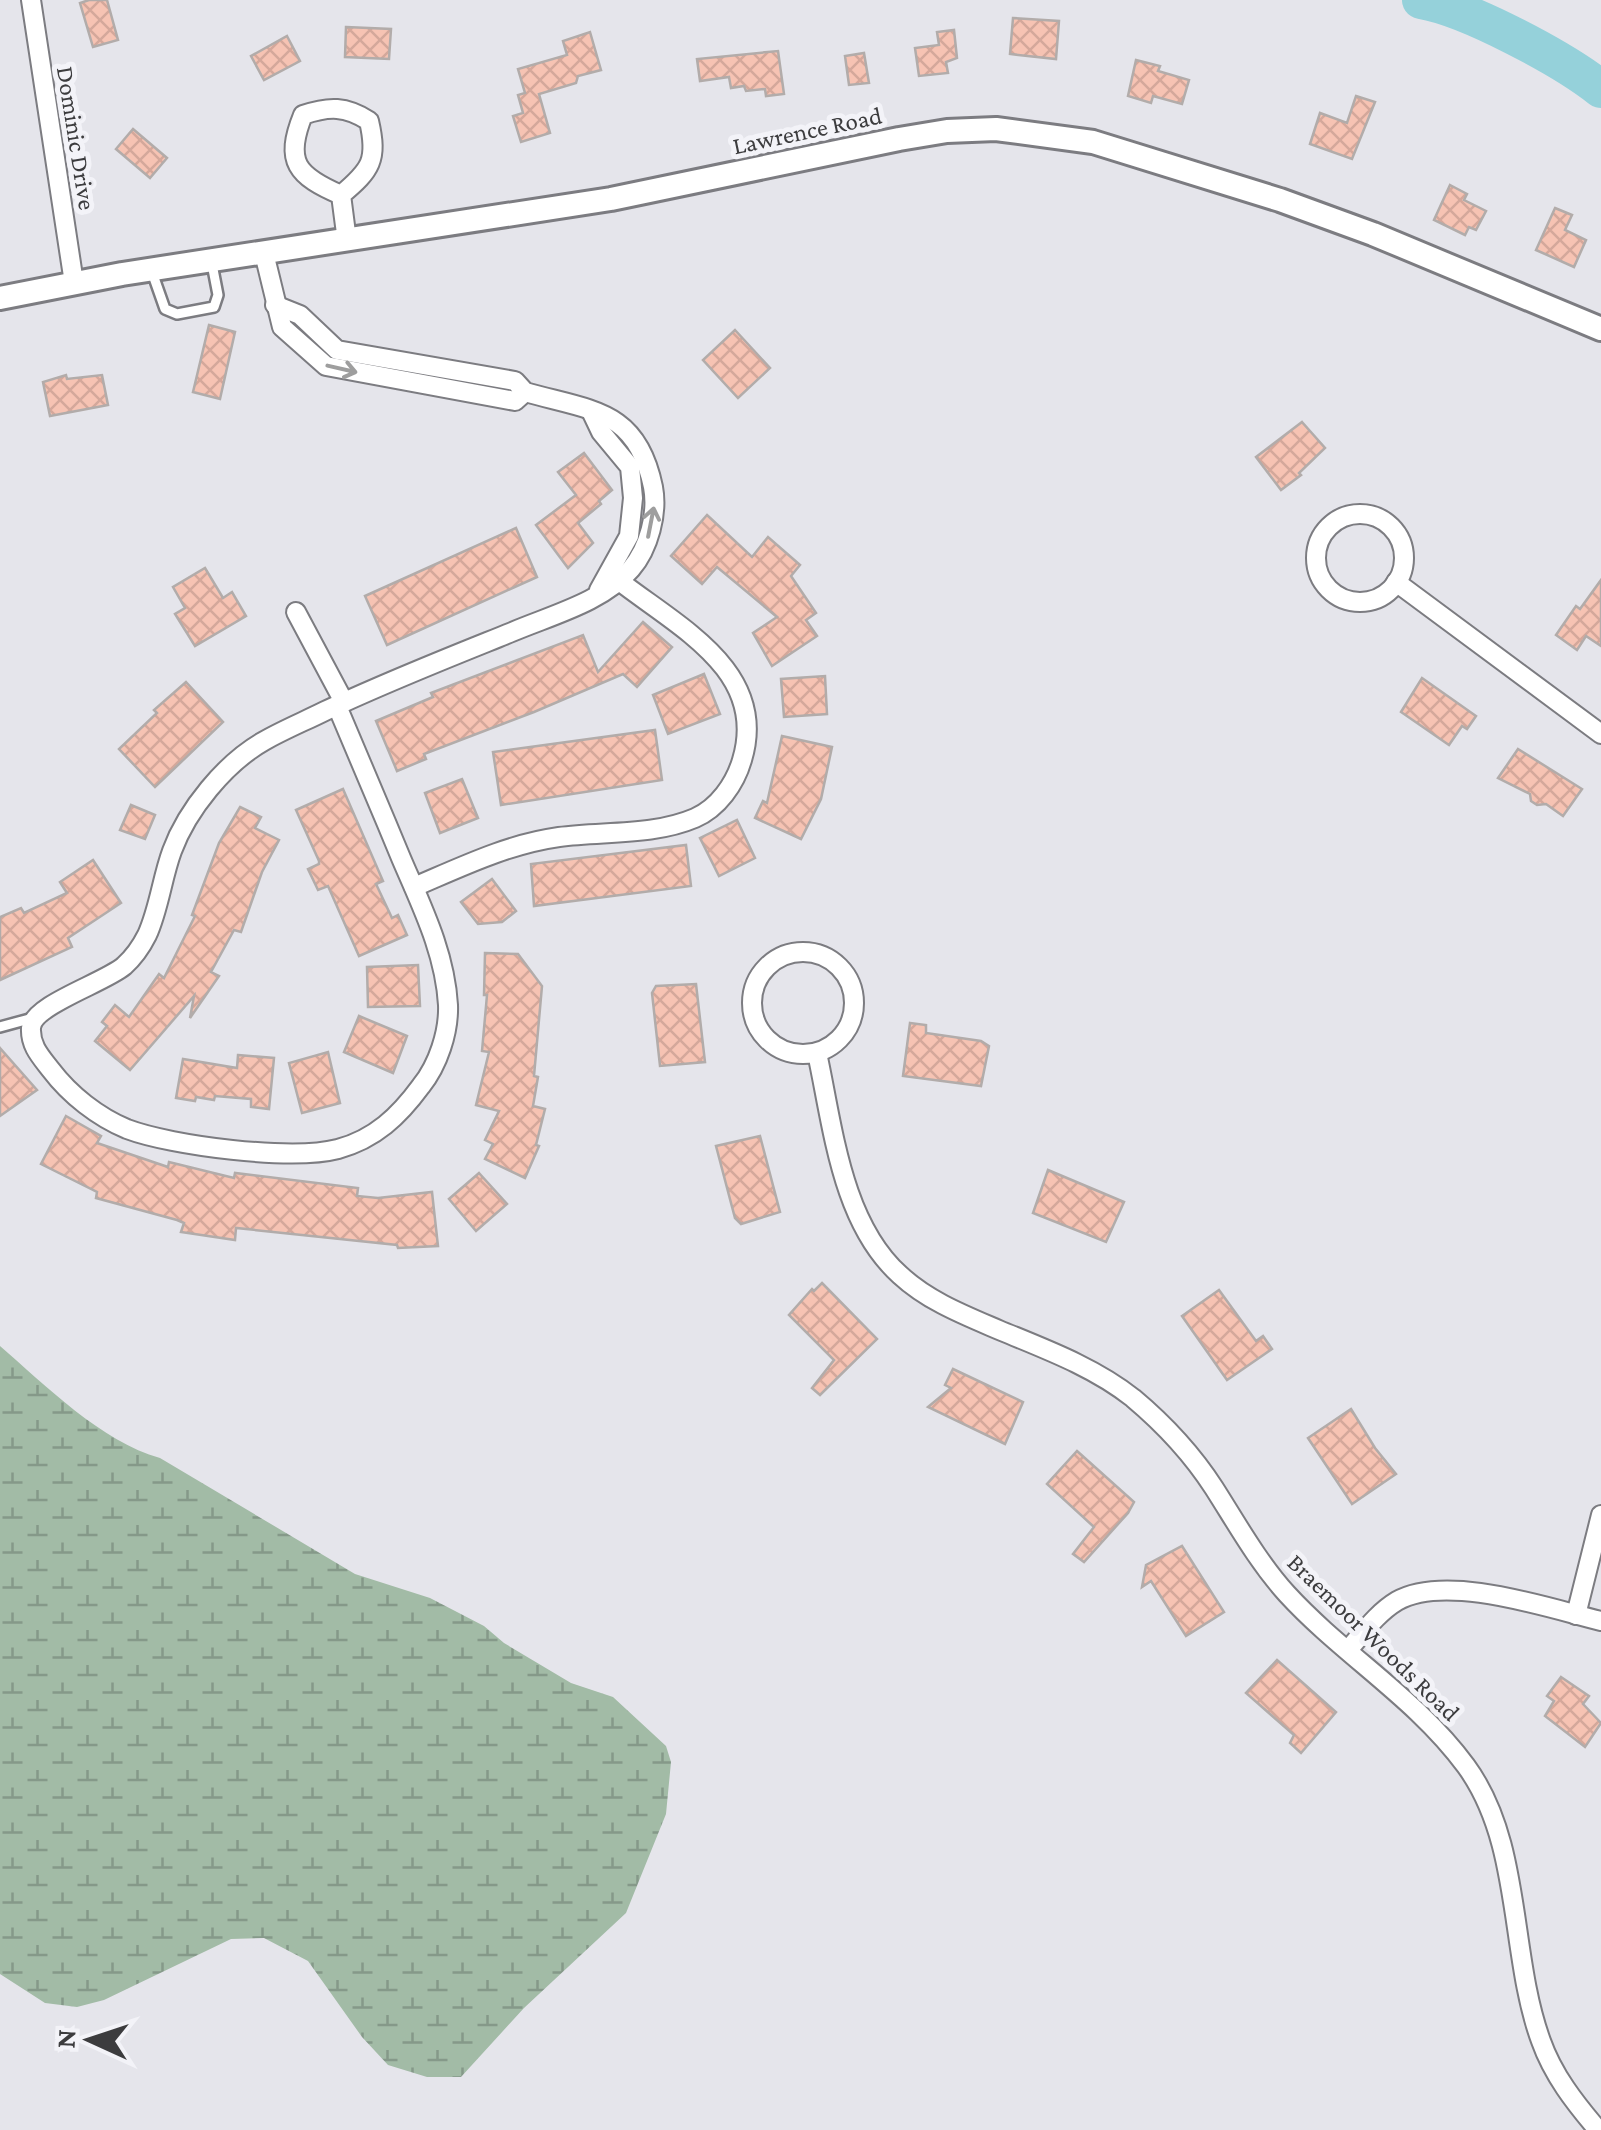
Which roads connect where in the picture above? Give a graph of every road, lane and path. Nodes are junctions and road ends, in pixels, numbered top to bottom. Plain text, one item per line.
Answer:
1 (31, 0) edge
2 (341, 195) junction
3 (347, 241) junction
4 (264, 254) junction
5 (212, 261) junction
6 (151, 270) junction
7 (74, 283) junction
8 (0, 298) edge
9 (1601, 330) edge
10 (591, 411) junction
11 (618, 580) junction
12 (1396, 582) junction
13 (595, 597) junction
14 (296, 612) dead end
15 (341, 704) junction
16 (1601, 734) edge
17 (414, 887) junction
18 (33, 1018) junction
19 (0, 1028) edge
20 (816, 1053) junction
21 (1601, 1515) edge
22 (1576, 1615) junction
23 (1601, 1621) edge
24 (1348, 1650) junction
25 (1598, 2130) edge

1 - 7 street, Dominic Drive
2 - 2 street
2 - 3 street
3 - 4 street, Lawrence Road
3 - 9 street, Lawrence Road
4 - 5 street, Lawrence Road
4 - 10 street
5 - 6 street, Lawrence Road
5 - 6 lane
6 - 7 street, Lawrence Road
7 - 8 street, Lawrence Road
11 -> 10 street
10 - 13 street
11 - 13 street
11 - 17 street
12 - 12 street
12 - 16 street
13 - 15 street
14 - 15 street
15 - 17 street
15 - 18 street
17 - 18 street
18 - 19 lane
20 - 20 street
20 - 24 street, Braemoor Woods Road
21 - 22 street
22 - 23 street
22 - 24 street
24 - 25 street, Braemoor Woods Road

